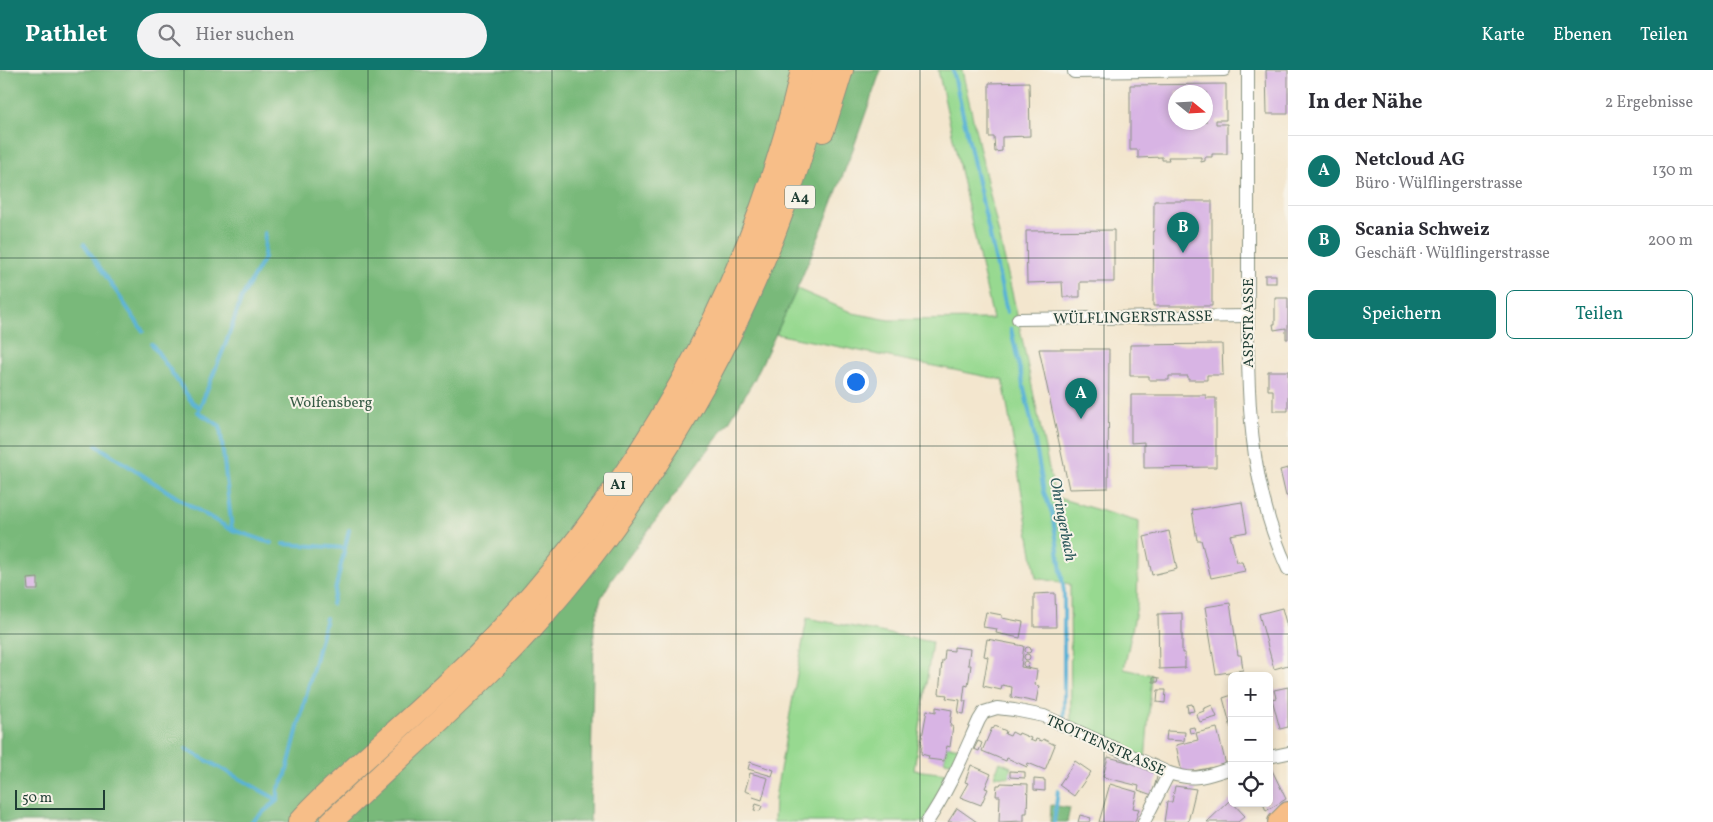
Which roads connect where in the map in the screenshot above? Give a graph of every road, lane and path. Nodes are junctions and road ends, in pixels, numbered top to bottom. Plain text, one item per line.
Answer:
1 (802, 70) edge
2 (824, 70) edge
3 (842, 70) edge
4 (1074, 70) edge
5 (1224, 70) edge
6 (1248, 70) edge
7 (760, 268) junction
8 (1248, 316) junction
9 (1018, 319) dead end
10 (1288, 570) edge
11 (1288, 753) edge
12 (1273, 756) edge
13 (1228, 769) edge
14 (1169, 773) junction
15 (1288, 812) edge
16 (300, 819) edge
17 (331, 822) edge
18 (927, 822) edge
19 (1144, 822) edge
20 (1278, 822) edge

1 - 16 highway, A1
2 - 7 highway, A1
3 - 7 highway, A4
4 - 5 street
6 - 8 street, ASPSTRASSE
7 - 17 highway, A1
8 - 9 street, WÜLFLINGERSTRASSE
8 - 10 street, ASPSTRASSE
11 - 12 street
13 - 14 street, TROTTENSTRASSE
14 - 18 street, TROTTENSTRASSE
14 - 19 street
15 - 20 main road

